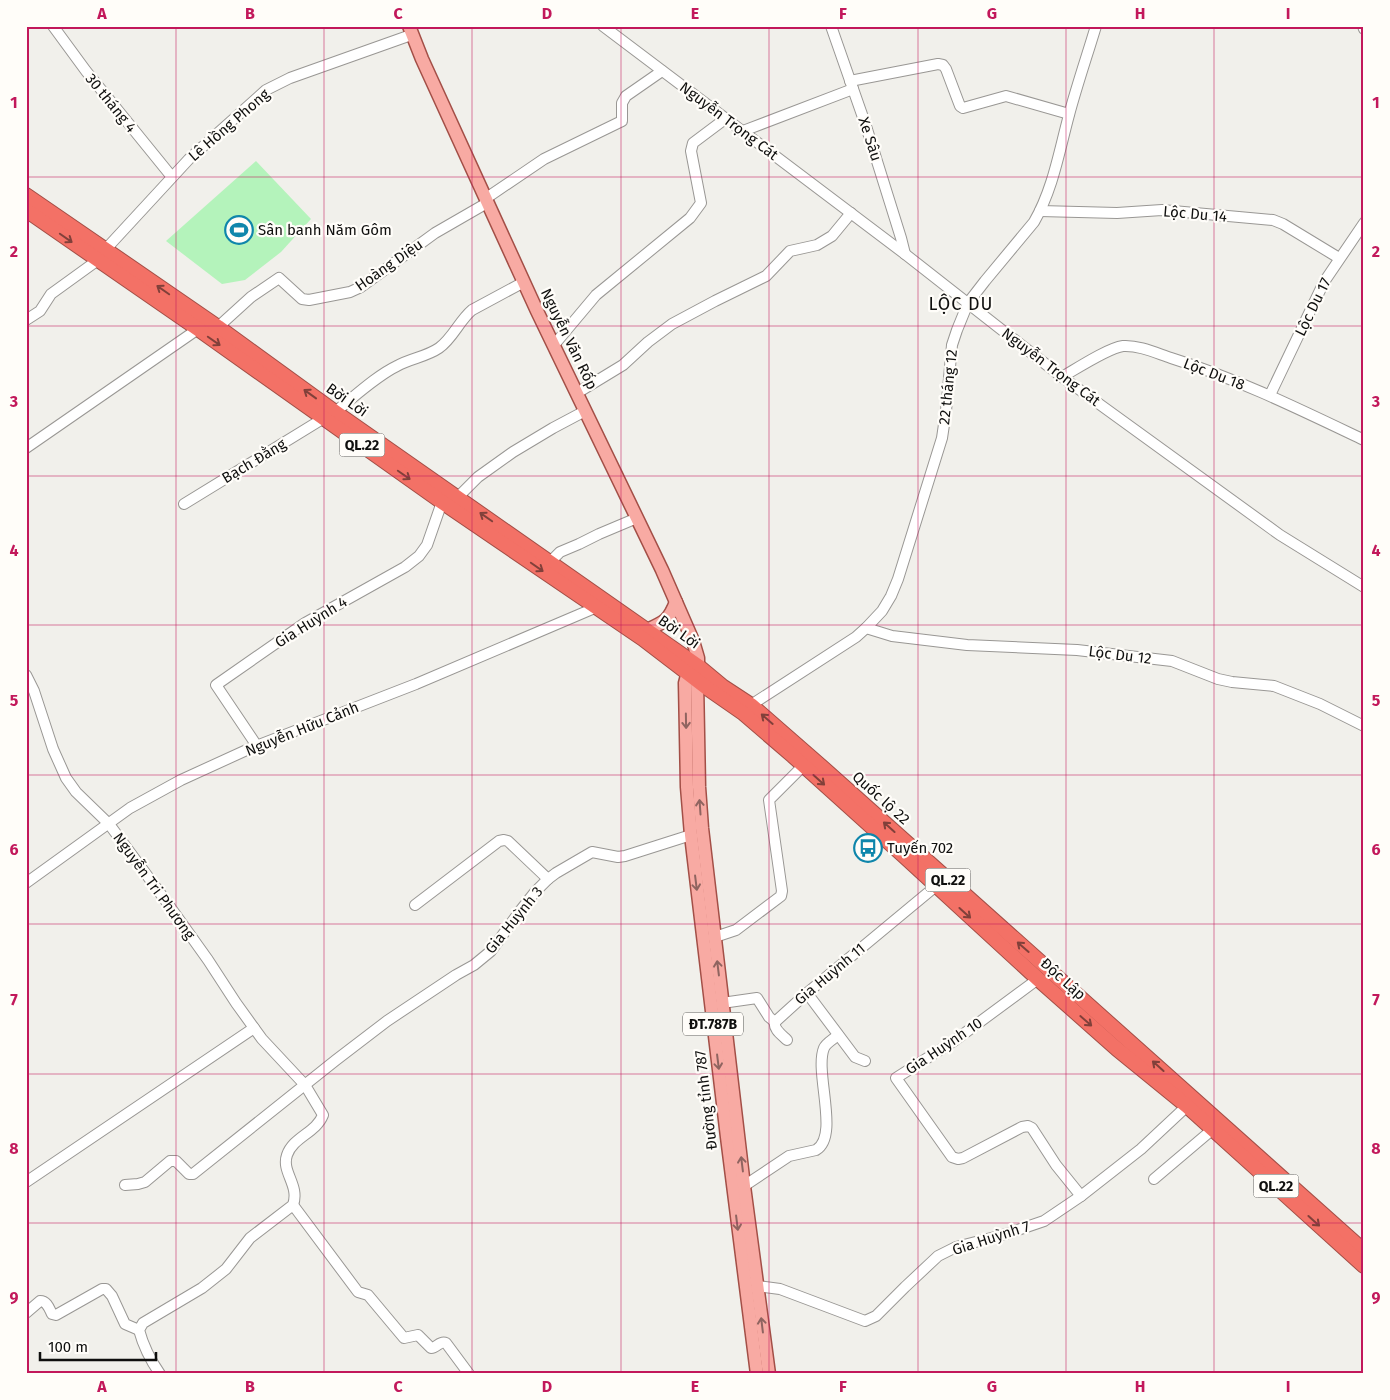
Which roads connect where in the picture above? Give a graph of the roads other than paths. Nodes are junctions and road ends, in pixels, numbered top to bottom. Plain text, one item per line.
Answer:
1 (53, 26) edge
2 (603, 26) edge
3 (831, 26) edge
4 (1096, 26) edge
5 (410, 31) edge
6 (662, 70) junction
7 (852, 85) junction
8 (1069, 114) junction
9 (725, 119) junction
10 (743, 131) junction
11 (172, 177) junction
12 (26, 196) edge
13 (486, 201) junction
14 (26, 210) edge
15 (1040, 211) junction
16 (851, 213) junction
17 (1364, 223) edge
18 (905, 254) junction
19 (102, 255) junction
20 (1339, 258) junction
21 (524, 282) junction
22 (968, 303) junction
23 (26, 320) edge
24 (218, 327) junction
25 (198, 329) junction
26 (554, 345) junction
27 (1062, 377) junction
28 (577, 393) junction
29 (1270, 395) junction
30 (585, 411) junction
31 (330, 415) junction
32 (1364, 440) edge
33 (26, 448) edge
34 (458, 497) junction
35 (442, 502) junction
36 (184, 504) dead end
37 (637, 518) junction
38 (550, 562) junction
39 (1364, 587) edge
40 (676, 602) junction
41 (596, 607) junction
42 (866, 628) junction
43 (648, 630) junction
44 (694, 673) junction
45 (26, 675) edge
46 (747, 709) junction
47 (1364, 726) edge
48 (257, 746) junction
49 (804, 765) junction
50 (109, 824) junction
51 (691, 836) junction
52 (548, 879) junction
53 (26, 883) edge
54 (936, 886) junction
55 (415, 905) dead end
56 (715, 937) junction
57 (1038, 979) junction
58 (807, 993) junction
59 (722, 1003) junction
60 (775, 1022) junction
61 (254, 1028) junction
62 (838, 1035) junction
63 (787, 1040) dead end
64 (865, 1061) dead end
65 (305, 1085) junction
66 (1190, 1103) junction
67 (1213, 1130) junction
68 (1154, 1179) dead end
69 (26, 1182) edge
70 (125, 1185) dead end
71 (744, 1186) junction
72 (1081, 1196) junction
73 (293, 1205) junction
74 (1364, 1251) edge
75 (1364, 1266) edge
76 (757, 1286) junction
77 (26, 1313) edge
78 (139, 1330) junction
79 (160, 1374) edge
80 (469, 1374) edge
81 (757, 1374) edge
82 (769, 1374) edge

1 - 11 street, 30 tháng 4
2 - 6 street, Nguyễn Trọng Cát
3 - 7 street, Xe Sâu
4 - 8 street, 22 tháng 12
5 - 11 street, Lê Hồng Phong
5 - 13 main road, Nguyễn Văn Rốp
6 - 9 street, Nguyễn Trọng Cát
6 - 13 street, Hoàng Diệu
7 - 8 street
7 - 10 street
7 - 18 street, Xe Sâu
8 - 15 street, 22 tháng 12
9 - 10 street, Nguyễn Trọng Cát
9 - 26 street
10 - 16 street, Nguyễn Trọng Cát
11 - 19 street, Lê Hồng Phong
12 - 19 highway, Bời Lời / QL.22
13 - 21 main road, Nguyễn Văn Rốp
13 - 24 street, Hoàng Diệu
14 -> 19 highway, Bời Lời / QL.22
15 - 20 street, Lộc Du 14
15 - 22 street, 22 tháng 12
16 - 18 street, Nguyễn Trọng Cát
16 - 28 street
17 - 20 street, Lộc Du 17
18 - 22 street, Nguyễn Trọng Cát
19 - 23 street, Lê Hồng Phong
24 -> 19 highway, Bời Lời / QL.22
19 - 25 highway, Bời Lời / QL.22
20 - 29 street, Lộc Du 17
21 - 26 main road, Nguyễn Văn Rốp
21 - 31 street, Bạch Đằng
22 - 27 street, Nguyễn Trọng Cát
22 - 42 street, 22 tháng 12
31 -> 24 highway, Bời Lời / QL.22
25 -> 31 highway, Bời Lời / QL.22
25 - 33 street
26 - 28 main road, Nguyễn Văn Rốp
27 - 29 street, Lộc Du 18
27 - 39 street, Nguyễn Trọng Cát
28 - 30 main road, Nguyễn Văn Rốp
29 - 32 street, Lộc Du 18
30 - 34 street
30 - 37 main road, Nguyễn Văn Rốp
31 - 34 highway, Bời Lời / QL.22
31 -> 35 highway, Bời Lời / QL.22
31 - 36 street, Bạch Đằng
38 -> 34 highway, Bời Lời / QL.22
35 -> 41 highway, Bời Lời / QL.22
35 - 48 street, Gia Huỳnh 4
37 - 38 street
37 - 40 main road, Nguyễn Văn Rốp
38 - 43 highway, Bời Lời / QL.22
40 - 43 main road
40 - 44 main road, Nguyễn Văn Rốp
41 - 44 highway, Bời Lời / QL.22
41 - 48 street, Nguyễn Hữu Cảnh
42 - 46 street, 22 tháng 12
42 - 47 street, Lộc Du 12
43 - 44 highway, Bời Lời / QL.22
44 - 46 highway, Quốc lộ 22 / QL.22
44 -> 51 main road, Đường tỉnh 787 / ĐT.787B
56 -> 44 main road, Đường tỉnh 787 / ĐT.787B
45 - 50 street, Nguyễn Tri Phương
46 - 49 highway, Độc Lập / QL.22
66 -> 46 highway, Quốc lộ 22 / QL.22
48 - 50 street, Nguyễn Hữu Cảnh
49 -> 54 highway, Độc Lập / QL.22
49 - 56 street
50 - 53 street, Nguyễn Hữu Cảnh
50 - 61 street, Nguyễn Tri Phương
51 - 52 street, Gia Huỳnh 3
51 -> 81 main road, Đường tỉnh 787 / ĐT.787B
52 - 55 street
52 - 65 street, Gia Huỳnh 3
54 -> 57 highway, Độc Lập / QL.22
54 - 58 street, Gia Huỳnh 11
59 -> 56 main road, Đường tỉnh 787 / ĐT.787B
57 -> 66 highway, Độc Lập / QL.22
57 - 72 street, Gia Huỳnh 10
58 - 60 street, Gia Huỳnh 11
58 - 62 street
59 - 60 street
71 -> 59 main road, Đường tỉnh 787 / ĐT.787B
60 - 63 street
61 - 65 street, Nguyễn Tri Phương
61 - 69 street
62 - 64 street
62 - 71 street
65 - 70 street, Gia Huỳnh 3
65 - 73 street, Nguyễn Tri Phương
66 - 67 highway, Độc Lập / QL.22
66 - 72 street, Gia Huỳnh 7
66 - 74 highway, Độc Lập / QL.22
67 - 68 street
67 -> 75 highway, Độc Lập / QL.22
71 - 76 main road, Đường tỉnh 787 / ĐT.787B
72 - 76 street, Gia Huỳnh 7
73 - 78 street
73 - 80 street
82 -> 76 main road, Đường tỉnh 787 / ĐT.787B
77 - 78 street
78 - 79 street

